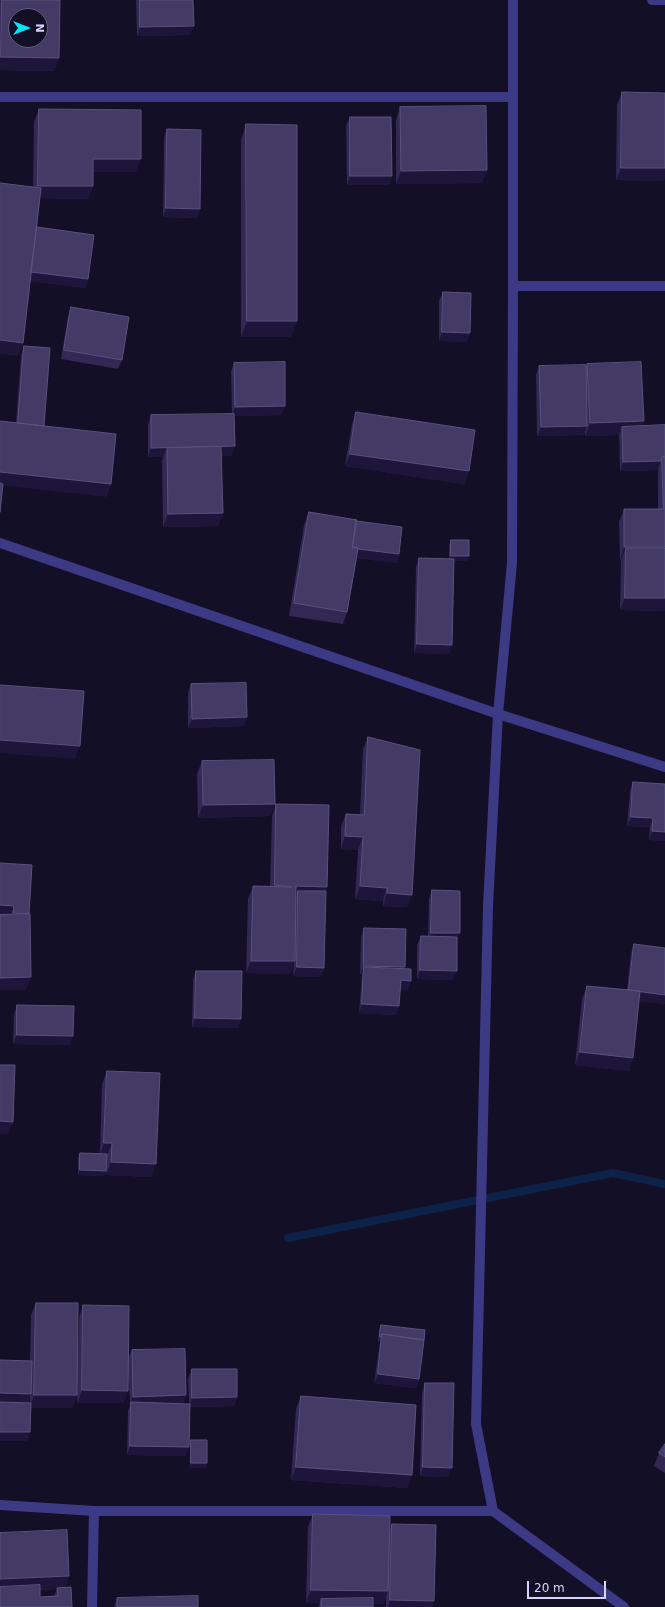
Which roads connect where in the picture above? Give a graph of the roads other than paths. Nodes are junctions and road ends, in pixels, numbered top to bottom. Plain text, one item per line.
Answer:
1 (513, 0) edge
2 (652, 0) edge
3 (665, 0) edge
4 (0, 97) edge
5 (513, 97) junction
6 (514, 286) junction
7 (665, 286) edge
8 (0, 543) edge
9 (498, 714) junction
10 (665, 767) edge
11 (0, 1505) edge
12 (94, 1511) junction
13 (493, 1511) junction
14 (92, 1607) edge
15 (624, 1607) edge

1 - 5 street
2 - 3 street
4 - 5 street
5 - 6 street
6 - 7 street
6 - 9 street
8 - 9 street
9 - 10 street
9 - 13 street
11 - 12 street
12 - 13 street
12 - 14 street
13 - 15 street

